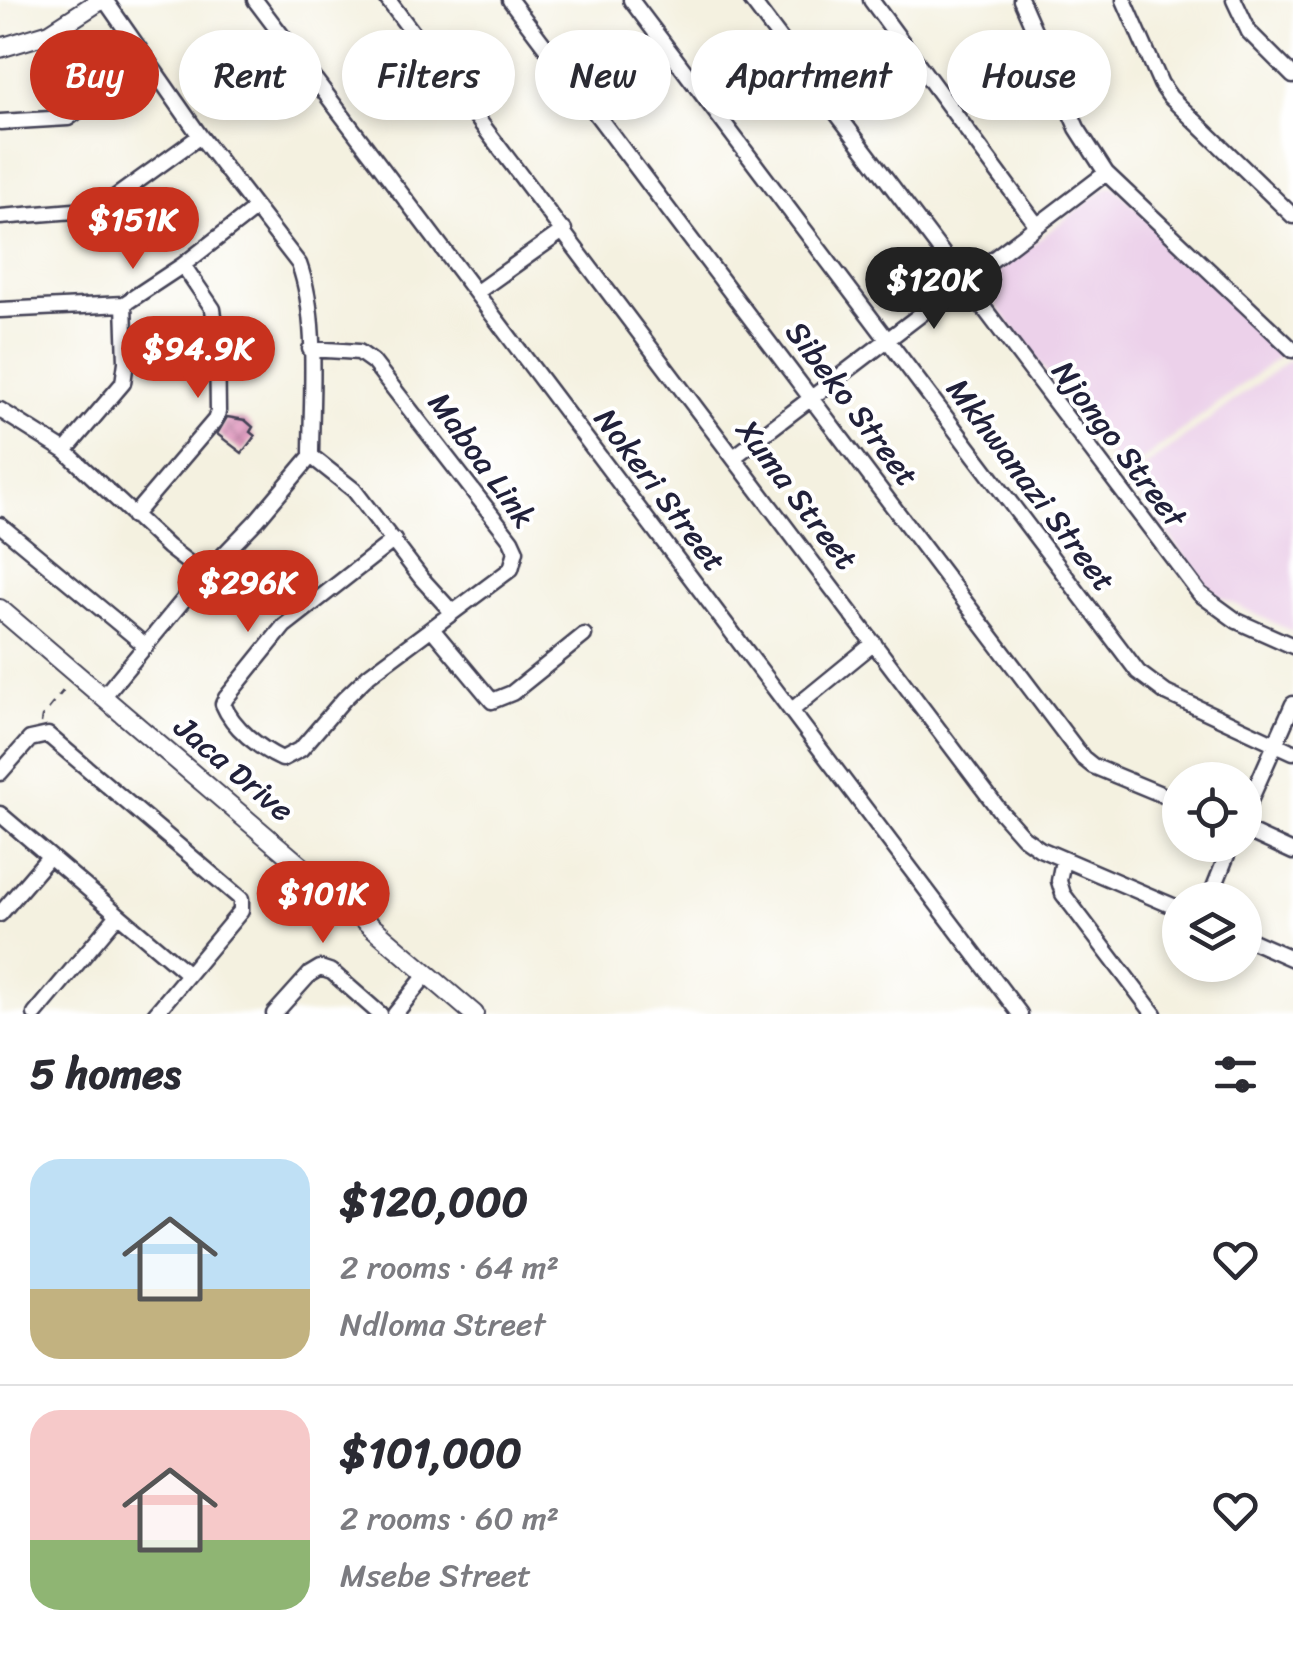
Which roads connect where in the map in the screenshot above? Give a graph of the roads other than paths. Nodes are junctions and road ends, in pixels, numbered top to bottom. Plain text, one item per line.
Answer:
1 (103, 0) edge
2 (254, 0) edge
3 (388, 0) edge
4 (510, 0) edge
5 (630, 0) edge
6 (751, 0) edge
7 (871, 0) edge
8 (1022, 0) edge
9 (1124, 0) edge
10 (1234, 0) edge
11 (124, 30) edge
12 (0, 48) edge
13 (1293, 76) edge
14 (159, 79) edge
15 (34, 120) edge
16 (0, 122) edge
17 (200, 136) junction
18 (1106, 172) junction
19 (256, 208) junction
20 (1293, 216) edge
21 (0, 217) edge
22 (1036, 224) junction
23 (564, 230) junction
24 (183, 265) junction
25 (966, 281) junction
26 (477, 292) junction
27 (124, 304) junction
28 (0, 310) edge
29 (887, 340) junction
30 (310, 349) junction
31 (1293, 350) edge
32 (812, 396) junction
33 (0, 410) edge
34 (64, 452) junction
35 (310, 456) junction
36 (734, 457) junction
37 (133, 516) junction
38 (0, 525) edge
39 (394, 540) junction
40 (204, 575) junction
41 (0, 609) edge
42 (452, 612) junction
43 (432, 628) junction
44 (584, 635) dead end
45 (874, 644) junction
46 (146, 646) junction
47 (1293, 646) edge
48 (104, 696) junction
49 (1293, 704) edge
50 (792, 710) junction
51 (1275, 744) junction
52 (1293, 752) edge
53 (1262, 773) edge
54 (0, 774) edge
55 (1162, 795) edge
56 (0, 814) edge
57 (1262, 838) edge
58 (1293, 852) edge
59 (48, 858) junction
60 (1063, 860) junction
61 (1162, 901) edge
62 (0, 914) edge
63 (118, 915) junction
64 (1262, 945) edge
65 (1293, 959) edge
66 (188, 974) junction
67 (426, 975) junction
68 (35, 1014) edge
69 (155, 1014) edge
70 (274, 1014) edge
71 (380, 1014) edge
72 (395, 1014) edge
73 (474, 1014) edge
74 (1020, 1014) edge
75 (1154, 1014) edge

1 - 11 street
1 - 12 street
2 - 26 street, Nokeri Street
3 - 23 street, Xuma Street
4 - 32 street, Sibeko Street
5 - 29 street, Mkhwanazi Street
6 - 25 street, Njongo Street
7 - 22 street
8 - 18 street
9 - 20 street
10 - 13 street
14 - 17 street
15 - 16 street
17 - 19 street
17 - 21 street
18 - 22 street
18 - 31 street
19 - 24 street
19 - 30 street
22 - 25 street
23 - 26 street
23 - 36 street, Xuma Street
24 - 27 street
24 - 37 street
25 - 29 street
25 - 47 street, Njongo Street
26 - 50 street, Nokeri Street
27 - 28 street
27 - 34 street
29 - 32 street
29 - 51 street, Mkhwanazi Street
30 - 35 street
30 - 42 street, Maboa Link
32 - 36 street
32 - 55 street, Sibeko Street
33 - 34 street
34 - 37 street
35 - 39 street
35 - 40 street
36 - 45 street, Xuma Street
37 - 40 street
38 - 46 street
39 - 42 street
39 - 43 street, Maboa Link
40 - 46 street
41 - 48 street, Jaca Drive
42 - 43 street, Maboa Link
43 - 44 street
45 - 50 street
45 - 60 street, Xuma Street
46 - 48 street
48 - 67 street, Jaca Drive
49 - 51 street
50 - 74 street, Nokeri Street
51 - 52 street, Mkhwanazi Street
51 - 53 street
54 - 66 street
56 - 59 street
57 - 58 street
59 - 62 street
59 - 63 street
60 - 61 street, Xuma Street
60 - 75 street
63 - 66 street
63 - 68 street
64 - 65 street
66 - 69 street
67 - 72 street
67 - 73 street, Jaca Drive
70 - 71 street

